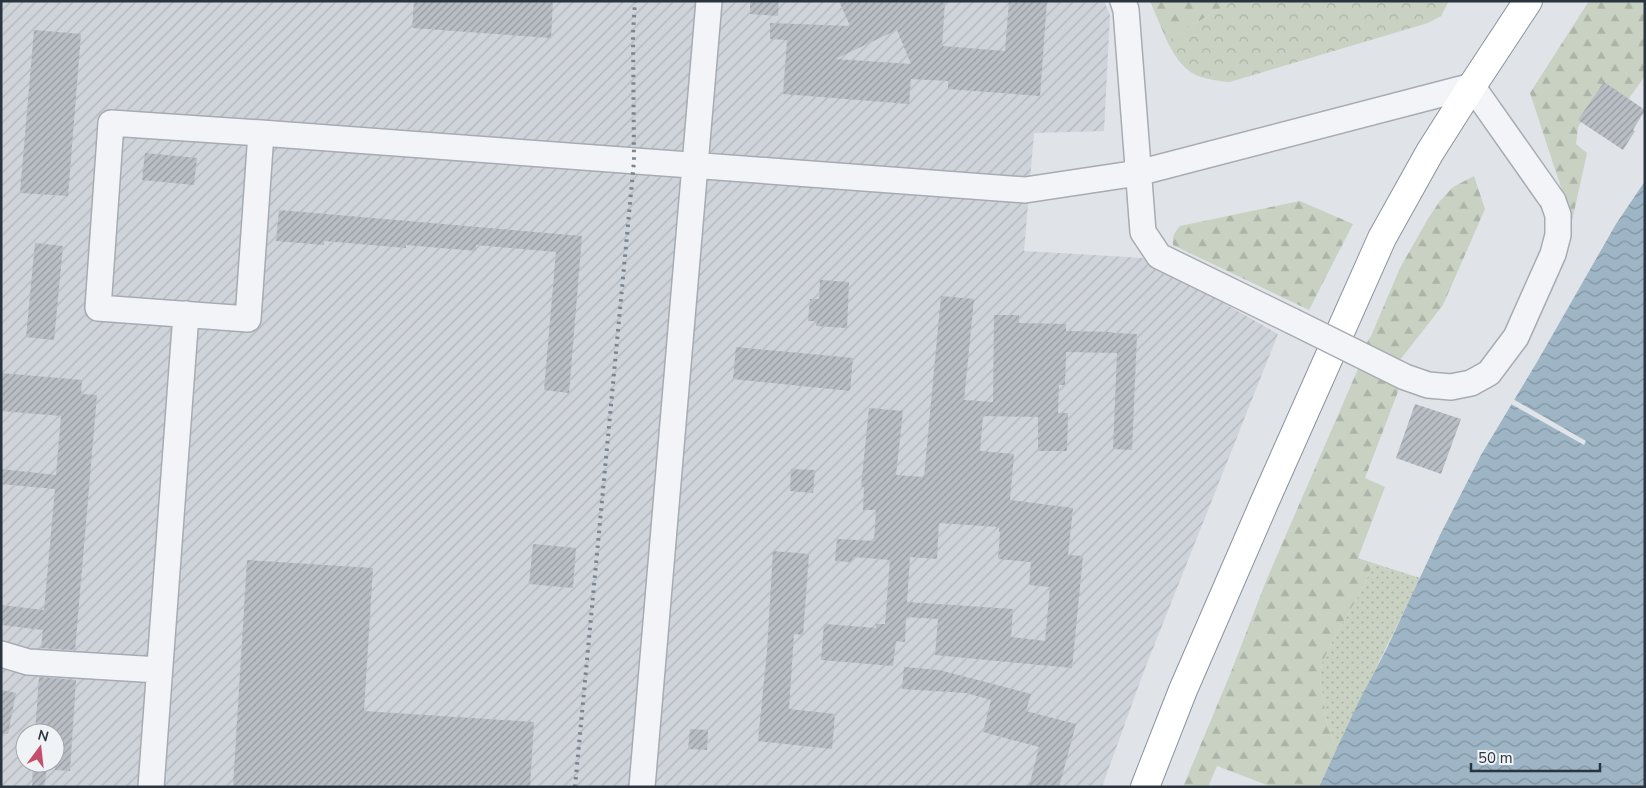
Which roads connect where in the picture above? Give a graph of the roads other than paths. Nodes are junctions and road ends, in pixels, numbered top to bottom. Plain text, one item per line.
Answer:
1 (709, 1) edge
2 (1123, 1) edge
3 (1528, 1) edge
4 (1472, 86) junction
5 (261, 133) junction
6 (694, 166) junction
7 (1138, 173) junction
8 (186, 314) junction
9 (1, 654) edge
10 (159, 670) junction
11 (151, 787) edge
12 (642, 787) edge
13 (1145, 787) edge

1 - 6 street
2 - 7 street
3 - 4 highway
4 - 7 street
4 - 7 street, bridge
4 - 13 highway
5 - 6 street
5 - 8 street
5 - 8 street
6 - 7 street
6 - 12 street
8 - 10 street
9 - 10 street
10 - 11 street

